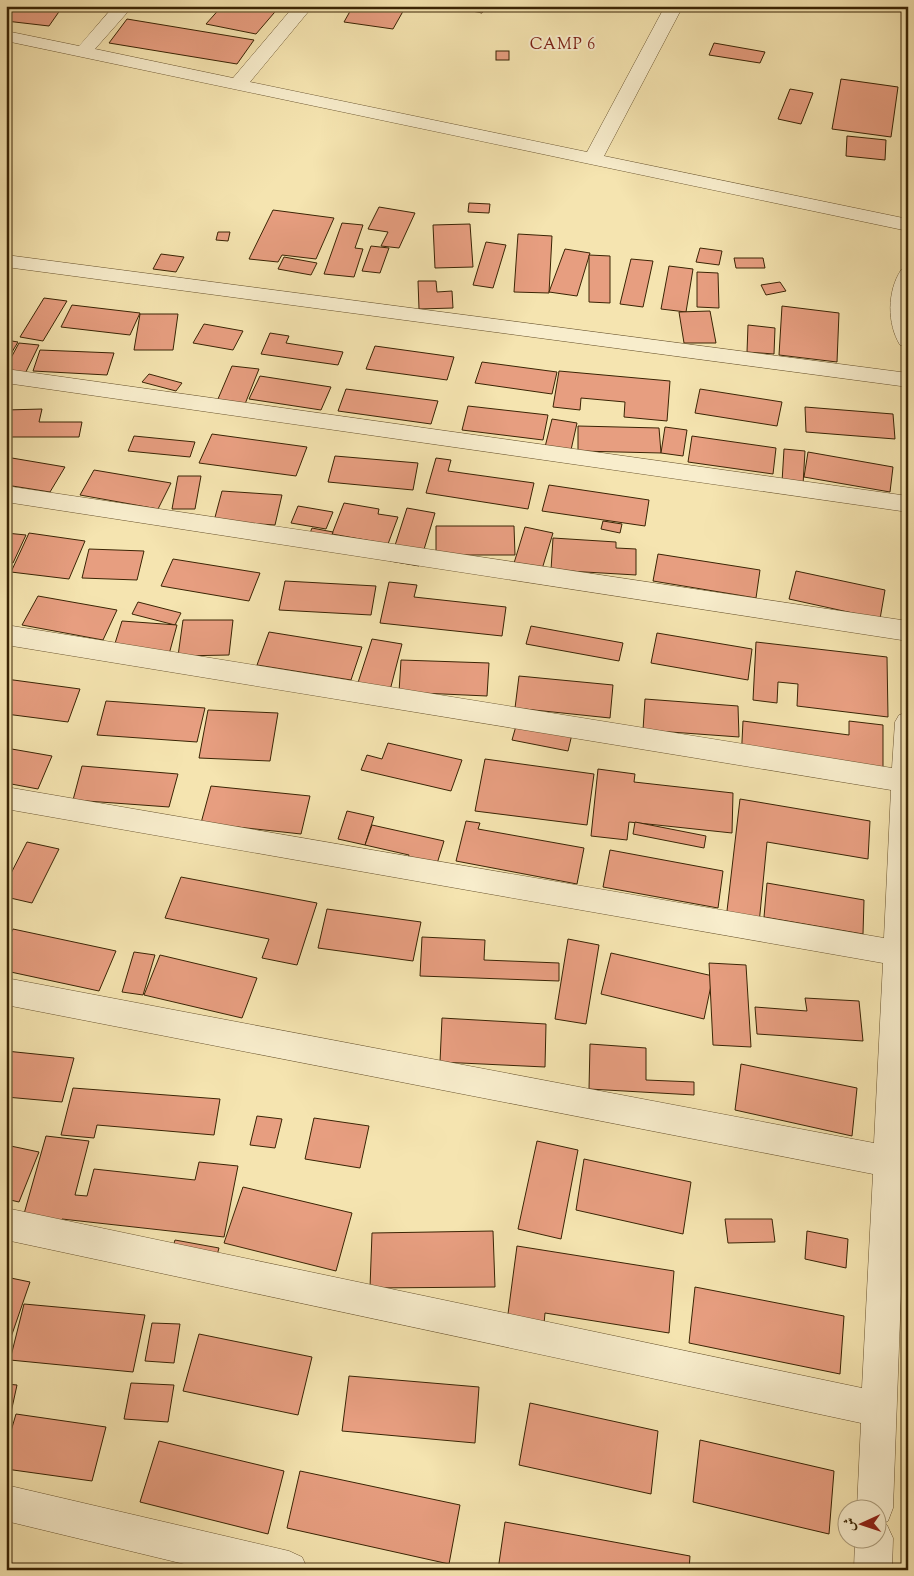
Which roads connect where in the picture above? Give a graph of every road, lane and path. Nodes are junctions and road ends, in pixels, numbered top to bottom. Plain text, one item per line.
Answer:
1 (124, 6) edge
2 (304, 6) edge
3 (674, 6) edge
4 (6, 36) edge
5 (83, 52) junction
6 (238, 84) junction
7 (593, 159) junction
8 (908, 225) edge
9 (6, 261) edge
10 (908, 275) edge
11 (908, 340) edge
12 (6, 376) edge
13 (908, 380) edge
14 (6, 494) edge
15 (908, 504) edge
16 (908, 631) edge
17 (6, 635) edge
18 (908, 722) edge
19 (905, 781) junction
20 (6, 798) edge
21 (898, 953) junction
22 (6, 991) edge
23 (890, 1162) junction
24 (6, 1224) edge
25 (879, 1409) junction
26 (875, 1498) edge
27 (6, 1502) edge
28 (873, 1548) edge
29 (289, 1570) edge
30 (872, 1570) edge

1 - 5 street
2 - 6 street
3 - 7 street
4 - 5 street
5 - 6 street
6 - 7 street
7 - 8 street
9 - 13 street
10 - 11 street
12 - 15 street
14 - 16 street
17 - 19 street
18 - 19 street
19 - 21 street
20 - 21 street
21 - 23 street
22 - 23 street
23 - 25 street
24 - 25 street
25 - 26 street
27 - 29 street
28 - 30 street

